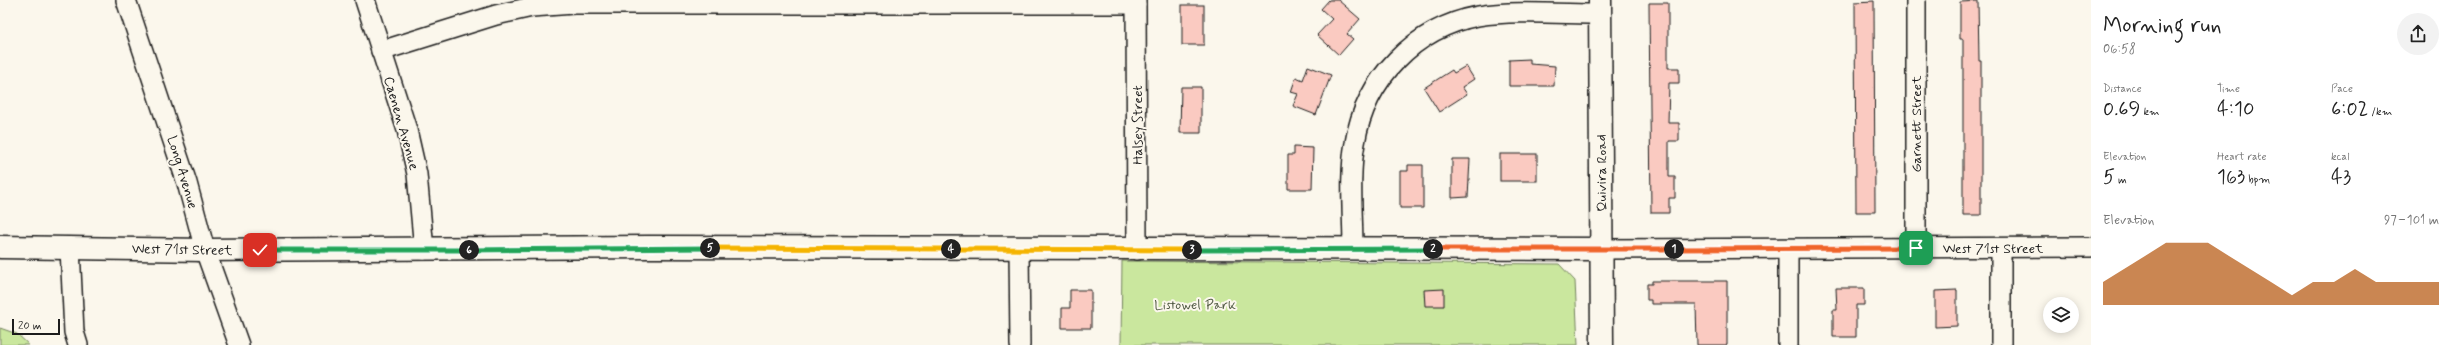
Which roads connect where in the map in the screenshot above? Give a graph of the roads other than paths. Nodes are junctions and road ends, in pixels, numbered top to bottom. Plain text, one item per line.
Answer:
1 (126, 0) edge
2 (365, 0) edge
3 (1916, 0) edge
4 (1136, 2) edge
5 (1600, 7) edge
6 (381, 51) junction
7 (0, 247) edge
8 (2091, 247) edge
9 (70, 248) junction
10 (1916, 248) junction
11 (2001, 248) junction
12 (1019, 249) junction
13 (1353, 249) junction
14 (1601, 249) junction
15 (1788, 249) junction
16 (205, 250) junction
17 (424, 250) junction
18 (1137, 250) junction
19 (78, 345) edge
20 (239, 345) edge
21 (1020, 345) edge
22 (1602, 345) edge
23 (1788, 345) edge
24 (2002, 345) edge

1 - 16 street, Long Avenue
2 - 6 street, Caenen Avenue
3 - 10 street, Garnett Street
4 - 6 street
4 - 18 street, Halsey Street
5 - 13 street
5 - 14 street, Quivira Road
6 - 17 street, Caenen Avenue
7 - 9 street, West 71st Street
8 - 11 street, West 71st Street
9 - 16 street, West 71st Street
9 - 19 street
10 - 11 street, West 71st Street
10 - 15 street, West 71st Street
11 - 24 street
12 - 17 street, West 71st Street
12 - 18 street, West 71st Street
12 - 21 street
13 - 14 street, West 71st Street
13 - 18 street, West 71st Street
14 - 15 street, West 71st Street
14 - 22 street, Quivira Road
15 - 23 street
16 - 17 street, West 71st Street
16 - 20 street, Long Avenue

